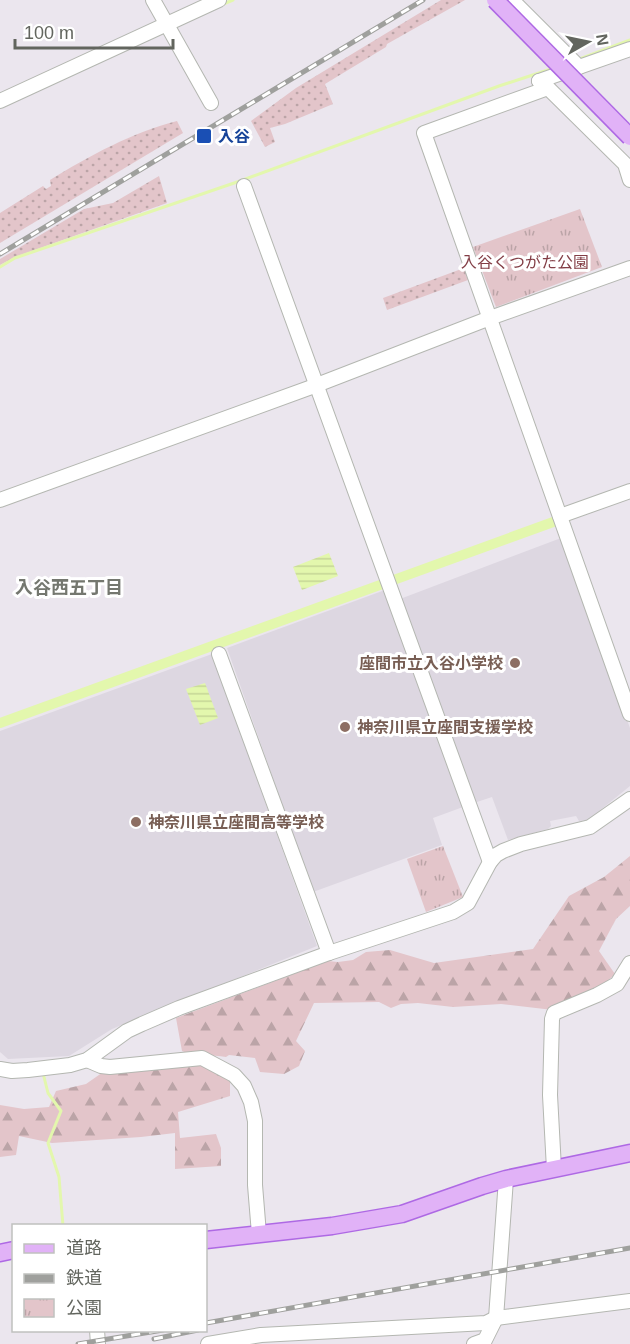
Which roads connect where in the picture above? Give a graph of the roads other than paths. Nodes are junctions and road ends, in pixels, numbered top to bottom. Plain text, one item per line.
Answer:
1 (153, 0) edge
2 (219, 0) edge
3 (495, 0) edge
4 (515, 3) dead end
5 (166, 24) junction
6 (630, 49) edge
7 (576, 64) junction
8 (543, 85) junction
9 (0, 101) edge
10 (211, 103) dead end
11 (630, 137) edge
12 (630, 180) edge
13 (244, 186) dead end
14 (630, 268) edge
15 (490, 318) junction
16 (316, 385) junction
17 (630, 491) edge
18 (0, 500) edge
19 (561, 521) junction
20 (219, 654) dead end
21 (630, 714) edge
22 (629, 803) edge
23 (490, 862) junction
24 (329, 953) junction
25 (630, 963) edge
26 (623, 986) edge
27 (87, 1060) junction
28 (0, 1069) edge
29 (630, 1153) edge
30 (554, 1169) junction
31 (506, 1179) junction
32 (259, 1234) junction
33 (207, 1240) edge
34 (630, 1301) edge
35 (496, 1318) junction
36 (208, 1344) edge
37 (474, 1344) edge

1 - 5 street
2 - 5 street
3 - 11 main road, bridge
4 - 7 street
5 - 9 street
5 - 10 street
6 - 7 street
7 - 8 street
8 - 12 street
8 - 15 street
13 - 16 street
14 - 15 street
15 - 16 street
15 - 19 street
16 - 18 street
16 - 23 street
17 - 19 street
19 - 21 street
20 - 24 street
22 - 23 street
23 - 24 street
24 - 27 street
25 - 26 street
26 - 30 street
27 - 28 street
27 - 32 street
29 - 30 main road
30 - 31 main road
31 - 32 main road
31 - 35 street
32 - 33 main road
34 - 35 street
35 - 36 street
35 - 37 street

